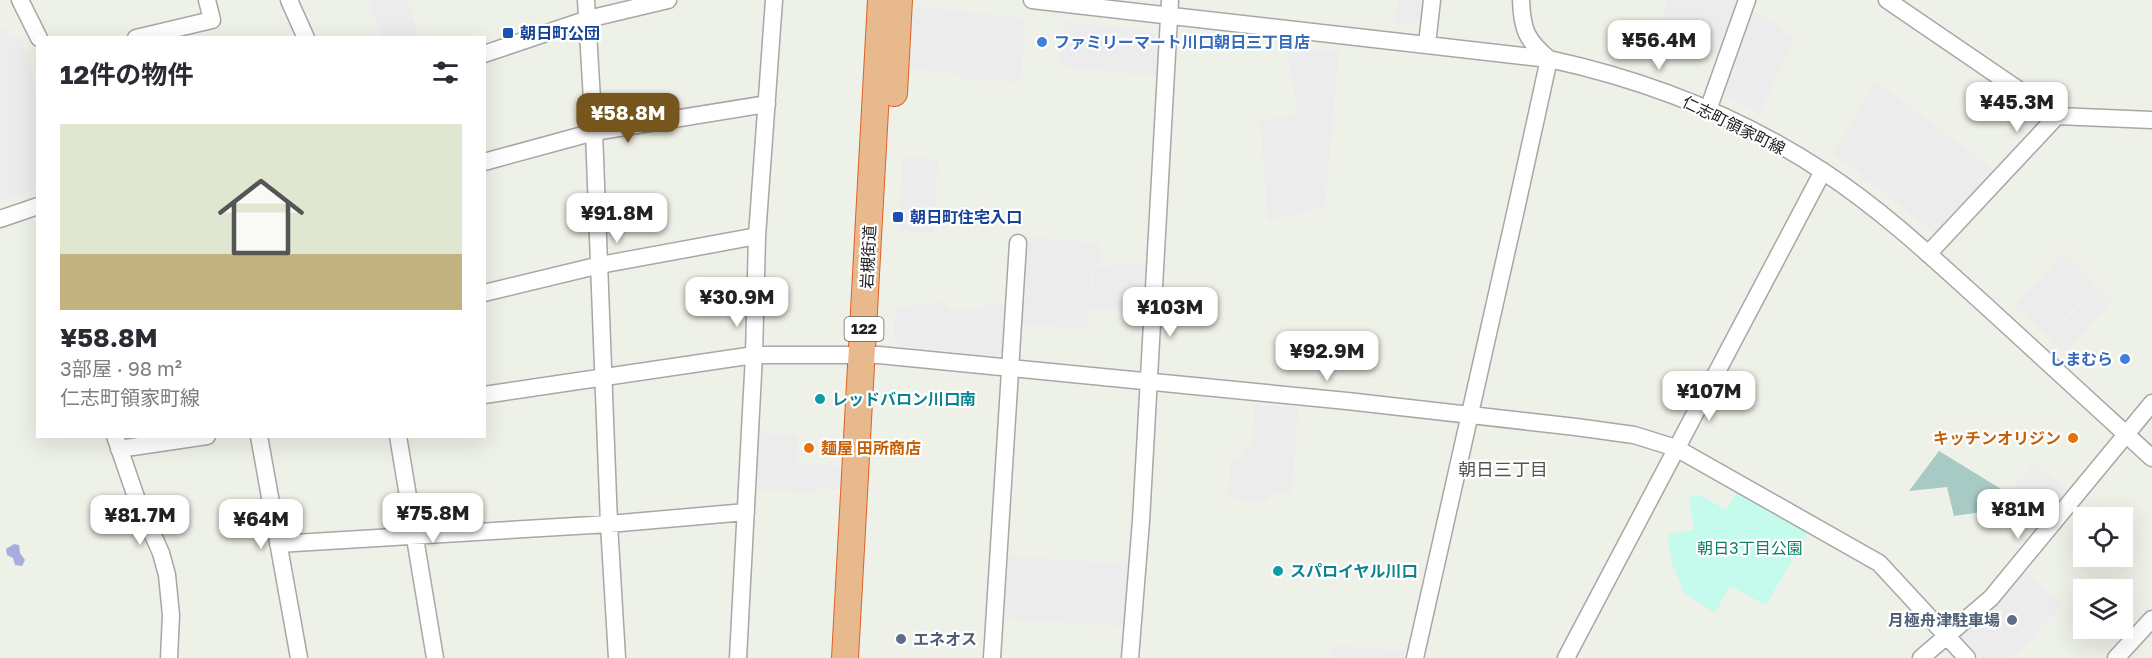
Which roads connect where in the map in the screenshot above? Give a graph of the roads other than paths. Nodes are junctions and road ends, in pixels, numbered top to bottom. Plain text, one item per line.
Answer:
1 (20, 0) edge
2 (207, 0) edge
3 (289, 0) edge
4 (586, 0) edge
5 (668, 0) edge
6 (774, 0) edge
7 (881, 0) edge
8 (899, 0) edge
9 (1032, 0) edge
10 (1432, 0) edge
11 (1521, 0) edge
12 (1747, 0) edge
13 (1887, 0) edge
14 (1170, 8) edge
15 (588, 19) junction
16 (188, 31) edge
17 (38, 36) edge
18 (151, 36) edge
19 (305, 36) edge
20 (1427, 44) junction
21 (486, 53) edge
22 (1549, 59) junction
23 (768, 104) junction
24 (1708, 110) junction
25 (2057, 116) junction
26 (2152, 120) edge
27 (594, 132) junction
28 (486, 161) edge
29 (1822, 171) junction
30 (36, 207) edge
31 (0, 219) edge
32 (758, 236) junction
33 (1018, 243) dead end
34 (1928, 254) junction
35 (600, 265) junction
36 (486, 293) edge
37 (754, 355) junction
38 (870, 355) junction
39 (1009, 368) junction
40 (604, 376) junction
41 (1150, 381) junction
42 (486, 396) edge
43 (2152, 403) edge
44 (1468, 415) junction
45 (2127, 435) junction
46 (181, 438) edge
47 (259, 438) edge
48 (398, 438) edge
49 (117, 443) edge
50 (1676, 448) junction
51 (2152, 458) edge
52 (746, 512) junction
53 (609, 524) junction
54 (415, 536) junction
55 (278, 544) junction
56 (2152, 619) edge
57 (1947, 637) junction
58 (169, 658) edge
59 (299, 658) edge
60 (435, 658) edge
61 (616, 658) edge
62 (738, 658) edge
63 (845, 658) edge
64 (863, 658) edge
65 (992, 658) edge
66 (1130, 658) edge
67 (1415, 658) edge
68 (1566, 658) edge
69 (1921, 658) edge
70 (1967, 658) edge
71 (2116, 658) edge

1 - 17 street
2 - 16 street
3 - 19 street
4 - 15 street
5 - 15 street
6 - 23 street
7 - 38 highway, 岩槻街道 / 122
8 - 38 highway, 岩槻街道 / 122
9 - 14 street, 仁志町領家町線
10 - 20 street
11 - 22 street
12 - 24 street
13 - 25 street
14 - 20 street, 仁志町領家町線
14 - 41 street
15 - 21 street
15 - 27 street
16 - 18 street
20 - 22 street, 仁志町領家町線
22 - 24 street, 仁志町領家町線
22 - 44 street
23 - 27 street
23 - 32 street
24 - 29 street, 仁志町領家町線
25 - 26 street
25 - 34 street
27 - 28 street
27 - 35 street
29 - 34 street, 仁志町領家町線
29 - 50 street
30 - 31 street
32 - 35 street
32 - 37 street
33 - 39 street
34 - 45 street, 仁志町領家町線
35 - 36 street
35 - 40 street
37 - 38 street
37 - 40 street
37 - 52 street
38 - 39 street
38 - 63 highway, 岩槻街道 / 122
38 - 64 highway, 岩槻街道 / 122
39 - 41 street
39 - 65 street
40 - 42 street
40 - 53 street
41 - 44 street
41 - 66 street
43 - 45 street
44 - 50 street
44 - 67 street
45 - 51 street, 仁志町領家町線
45 - 57 street
46 - 49 street
47 - 55 street
48 - 54 street
49 - 58 street
50 - 57 street
50 - 68 street
52 - 53 street
52 - 62 street
53 - 54 street
53 - 61 street
54 - 55 street
54 - 60 street
55 - 59 street
56 - 71 street
57 - 69 street
57 - 70 street

